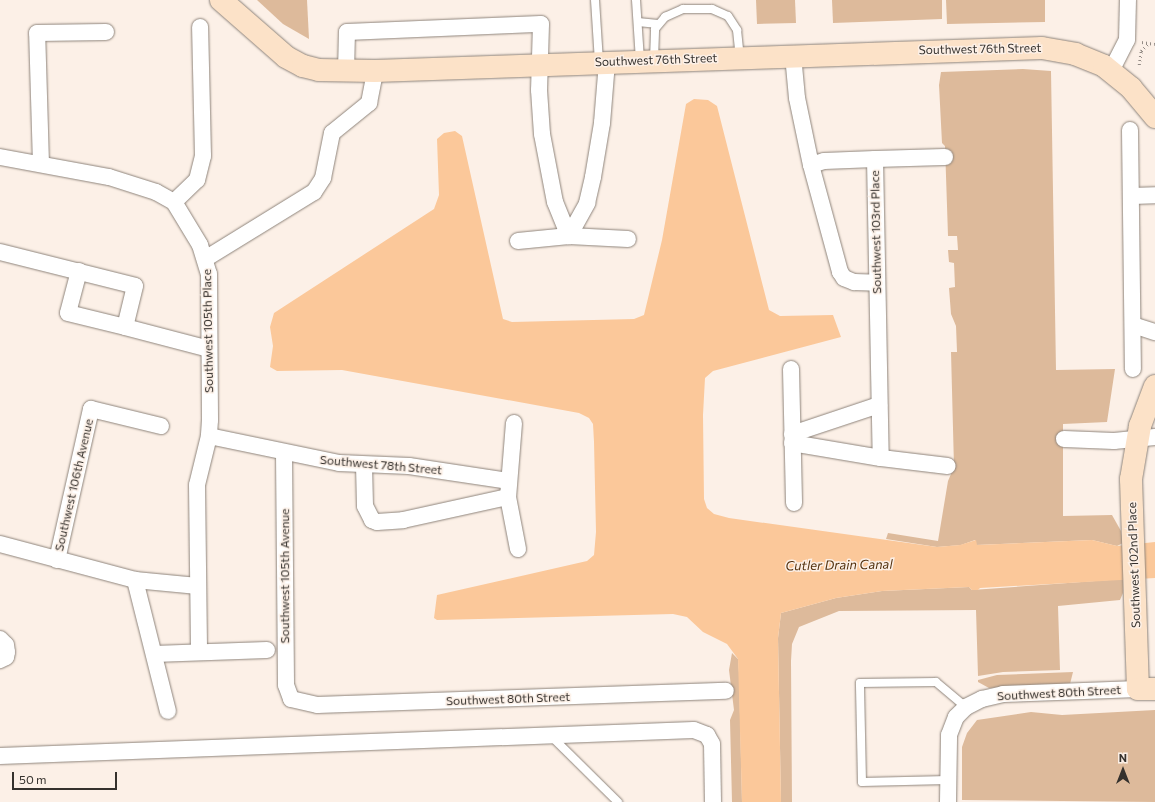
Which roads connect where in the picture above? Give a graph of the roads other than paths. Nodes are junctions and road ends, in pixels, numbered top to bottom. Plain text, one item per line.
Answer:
1 (221, 0) edge
2 (595, 0) edge
3 (636, 0) edge
4 (1128, 0) edge
5 (638, 22) junction
6 (658, 24) junction
7 (200, 27) dead end
8 (106, 32) dead end
9 (793, 55) junction
10 (740, 57) junction
11 (647, 60) junction
12 (603, 62) junction
13 (540, 65) junction
14 (375, 71) junction
15 (1111, 71) junction
16 (346, 72) junction
17 (1155, 117) edge
18 (1130, 130) dead end
19 (0, 157) edge
20 (945, 157) dead end
21 (875, 159) junction
22 (41, 164) junction
23 (811, 164) junction
24 (1155, 195) edge
25 (1132, 196) junction
26 (174, 202) junction
27 (569, 236) junction
28 (628, 239) dead end
29 (518, 241) dead end
30 (0, 252) edge
31 (205, 259) junction
32 (79, 271) junction
33 (877, 282) junction
34 (1134, 325) junction
35 (125, 327) junction
36 (1155, 332) edge
37 (209, 349) junction
38 (791, 369) dead end
39 (1133, 369) dead end
40 (1155, 386) edge
41 (879, 405) junction
42 (514, 423) dead end
43 (161, 426) dead end
44 (208, 436) junction
45 (792, 439) junction
46 (1064, 439) dead end
47 (1146, 439) edge
48 (284, 453) junction
49 (881, 458) junction
50 (364, 465) junction
51 (948, 466) dead end
52 (508, 481) junction
53 (508, 497) junction
54 (794, 504) dead end
55 (0, 544) edge
56 (518, 549) dead end
57 (57, 560) junction
58 (135, 580) junction
59 (198, 586) junction
60 (0, 639) edge
61 (268, 650) dead end
62 (199, 652) junction
63 (154, 654) junction
64 (0, 660) edge
65 (1147, 689) edge
66 (726, 691) dead end
67 (291, 699) joint
68 (966, 707) junction
69 (168, 711) dead end
70 (550, 735) junction
71 (0, 756) edge
72 (948, 780) junction
73 (618, 802) edge
74 (713, 802) edge
75 (948, 802) edge

1 - 16 street, Southwest 76th Street
2 - 12 lane
3 - 5 lane
4 - 15 street
5 - 6 lane
5 - 11 lane
6 - 10 lane
6 - 11 lane
7 - 26 street
8 - 22 street
9 - 10 street, Southwest 76th Street
9 - 15 street, Southwest 76th Street
9 - 23 street
10 - 11 street, Southwest 76th Street
11 - 12 street, Southwest 76th Street
12 - 13 street, Southwest 76th Street
12 - 27 street
13 - 14 street, Southwest 76th Street
13 - 16 street
13 - 27 street
14 - 16 street, Southwest 76th Street
14 - 31 street
15 - 17 street
18 - 25 street
19 - 22 street
20 - 21 street
21 - 23 street, Southwest 103rd Place
21 - 33 street, Southwest 103rd Place
22 - 26 street
23 - 33 street
24 - 25 street
25 - 34 street
26 - 31 street, Southwest 105th Place
27 - 28 street
27 - 29 street
30 - 32 street
31 - 37 street, Southwest 105th Place
32 - 35 street
32 - 35 street
33 - 41 street, Southwest 103rd Place
34 - 36 street
34 - 39 street
35 - 37 street
37 - 44 street, Southwest 105th Place
38 - 45 street
40 - 47 street, Southwest 102nd Place
41 - 45 street
41 - 49 street, Southwest 103rd Place
42 - 52 street
43 - 57 street, Southwest 106th Avenue
44 - 48 street, Southwest 78th Street
44 - 59 street, Southwest 105th Place
45 - 49 street
45 - 54 street
46 - 47 street
47 - 65 street, Southwest 102nd Place
48 - 50 street, Southwest 78th Street
48 - 67 street, Southwest 105th Avenue
49 - 51 street
50 - 52 street, Southwest 78th Street
50 - 53 street
52 - 53 street
53 - 56 street
55 - 57 street
57 - 58 street
58 - 59 street
58 - 63 street
59 - 62 street, Southwest 105th Place
60 - 64 street
61 - 62 street
62 - 63 street
63 - 69 street
65 - 68 street, Southwest 80th Street
66 - 67 street, Southwest 80th Street
68 - 72 street
68 - 72 lane
70 - 71 street
70 - 73 lane
70 - 74 street
72 - 75 street

